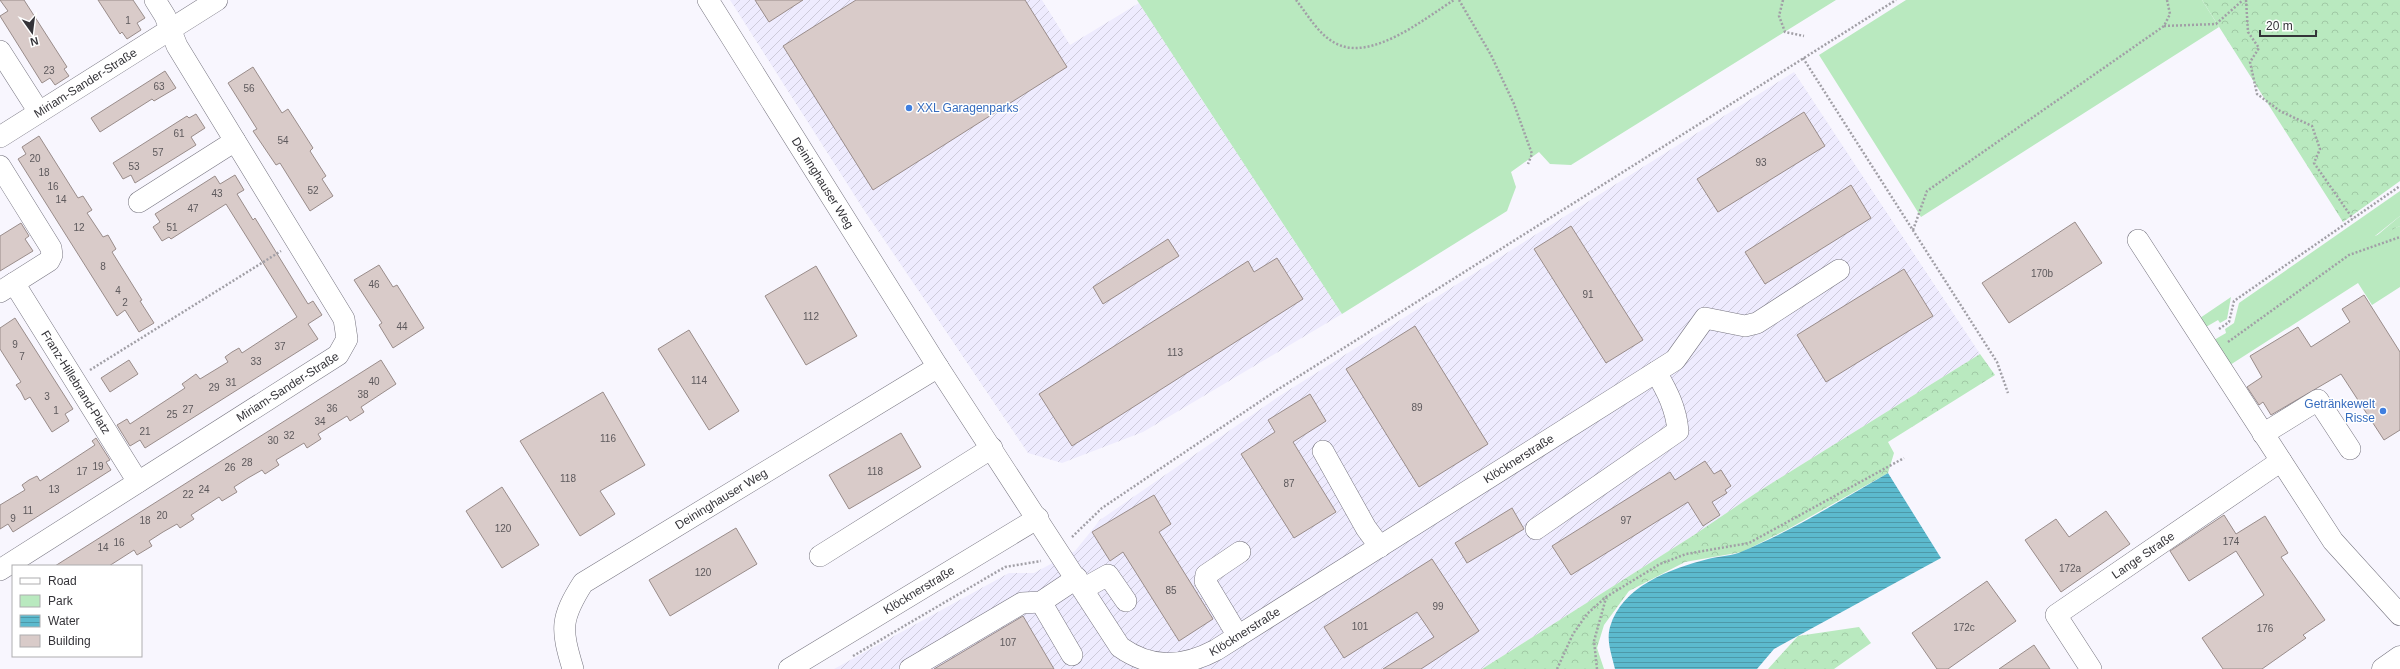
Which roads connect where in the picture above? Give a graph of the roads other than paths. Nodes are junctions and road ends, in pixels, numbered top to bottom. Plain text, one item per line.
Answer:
1 (155, 0) edge
2 (217, 0) edge
3 (708, 0) edge
4 (171, 29) junction
5 (0, 51) edge
6 (39, 112) junction
7 (0, 137) edge
8 (235, 141) junction
9 (0, 166) edge
10 (139, 202) dead end
11 (2138, 240) dead end
12 (1838, 270) dead end
13 (7, 287) edge
14 (938, 367) junction
15 (1656, 372) junction
16 (2264, 434) junction
17 (992, 448) junction
18 (2350, 449) dead end
19 (1323, 451) dead end
20 (2281, 461) junction
21 (138, 482) junction
22 (1038, 518) junction
23 (1536, 529) dead end
24 (1380, 547) junction
25 (1240, 552) dead end
26 (820, 556) dead end
27 (0, 570) edge
28 (1080, 583) junction
29 (1126, 601) dead end
30 (1041, 602) junction
31 (2400, 615) edge
32 (1238, 636) junction
33 (1072, 654) dead end
34 (2400, 657) edge
35 (2090, 668) edge
36 (574, 669) edge
37 (789, 669) edge
38 (910, 669) edge
39 (2383, 669) edge

1 - 4 street
2 - 4 street, Miriam-Sander-Straße
3 - 14 street, Deininghauser Weg
4 - 6 street, Miriam-Sander-Straße
4 - 8 street, Miriam-Sander-Straße
5 - 6 street
6 - 7 street, Miriam-Sander-Straße
8 - 10 street
8 - 21 street, Miriam-Sander-Straße
9 - 13 street, Franz-Hillebrand-Platz
11 - 16 street
12 - 15 street, Klöcknerstraße
13 - 21 street, Franz-Hillebrand-Platz
14 - 17 street, Deininghauser Weg
14 - 36 street, Deininghauser Weg
15 - 23 street
15 - 24 street, Klöcknerstraße
16 - 18 street
16 - 20 street
17 - 22 street, Deininghauser Weg
17 - 26 street
19 - 24 street
20 - 31 street
20 - 35 street, Lange Straße
21 - 27 street, Miriam-Sander-Straße
22 - 28 street, Klöcknerstraße
22 - 37 street, Klöcknerstraße
24 - 32 street, Klöcknerstraße
25 - 32 street
28 - 29 street
28 - 30 street
28 - 32 street, Klöcknerstraße
30 - 33 street
30 - 38 street
34 - 39 main road

